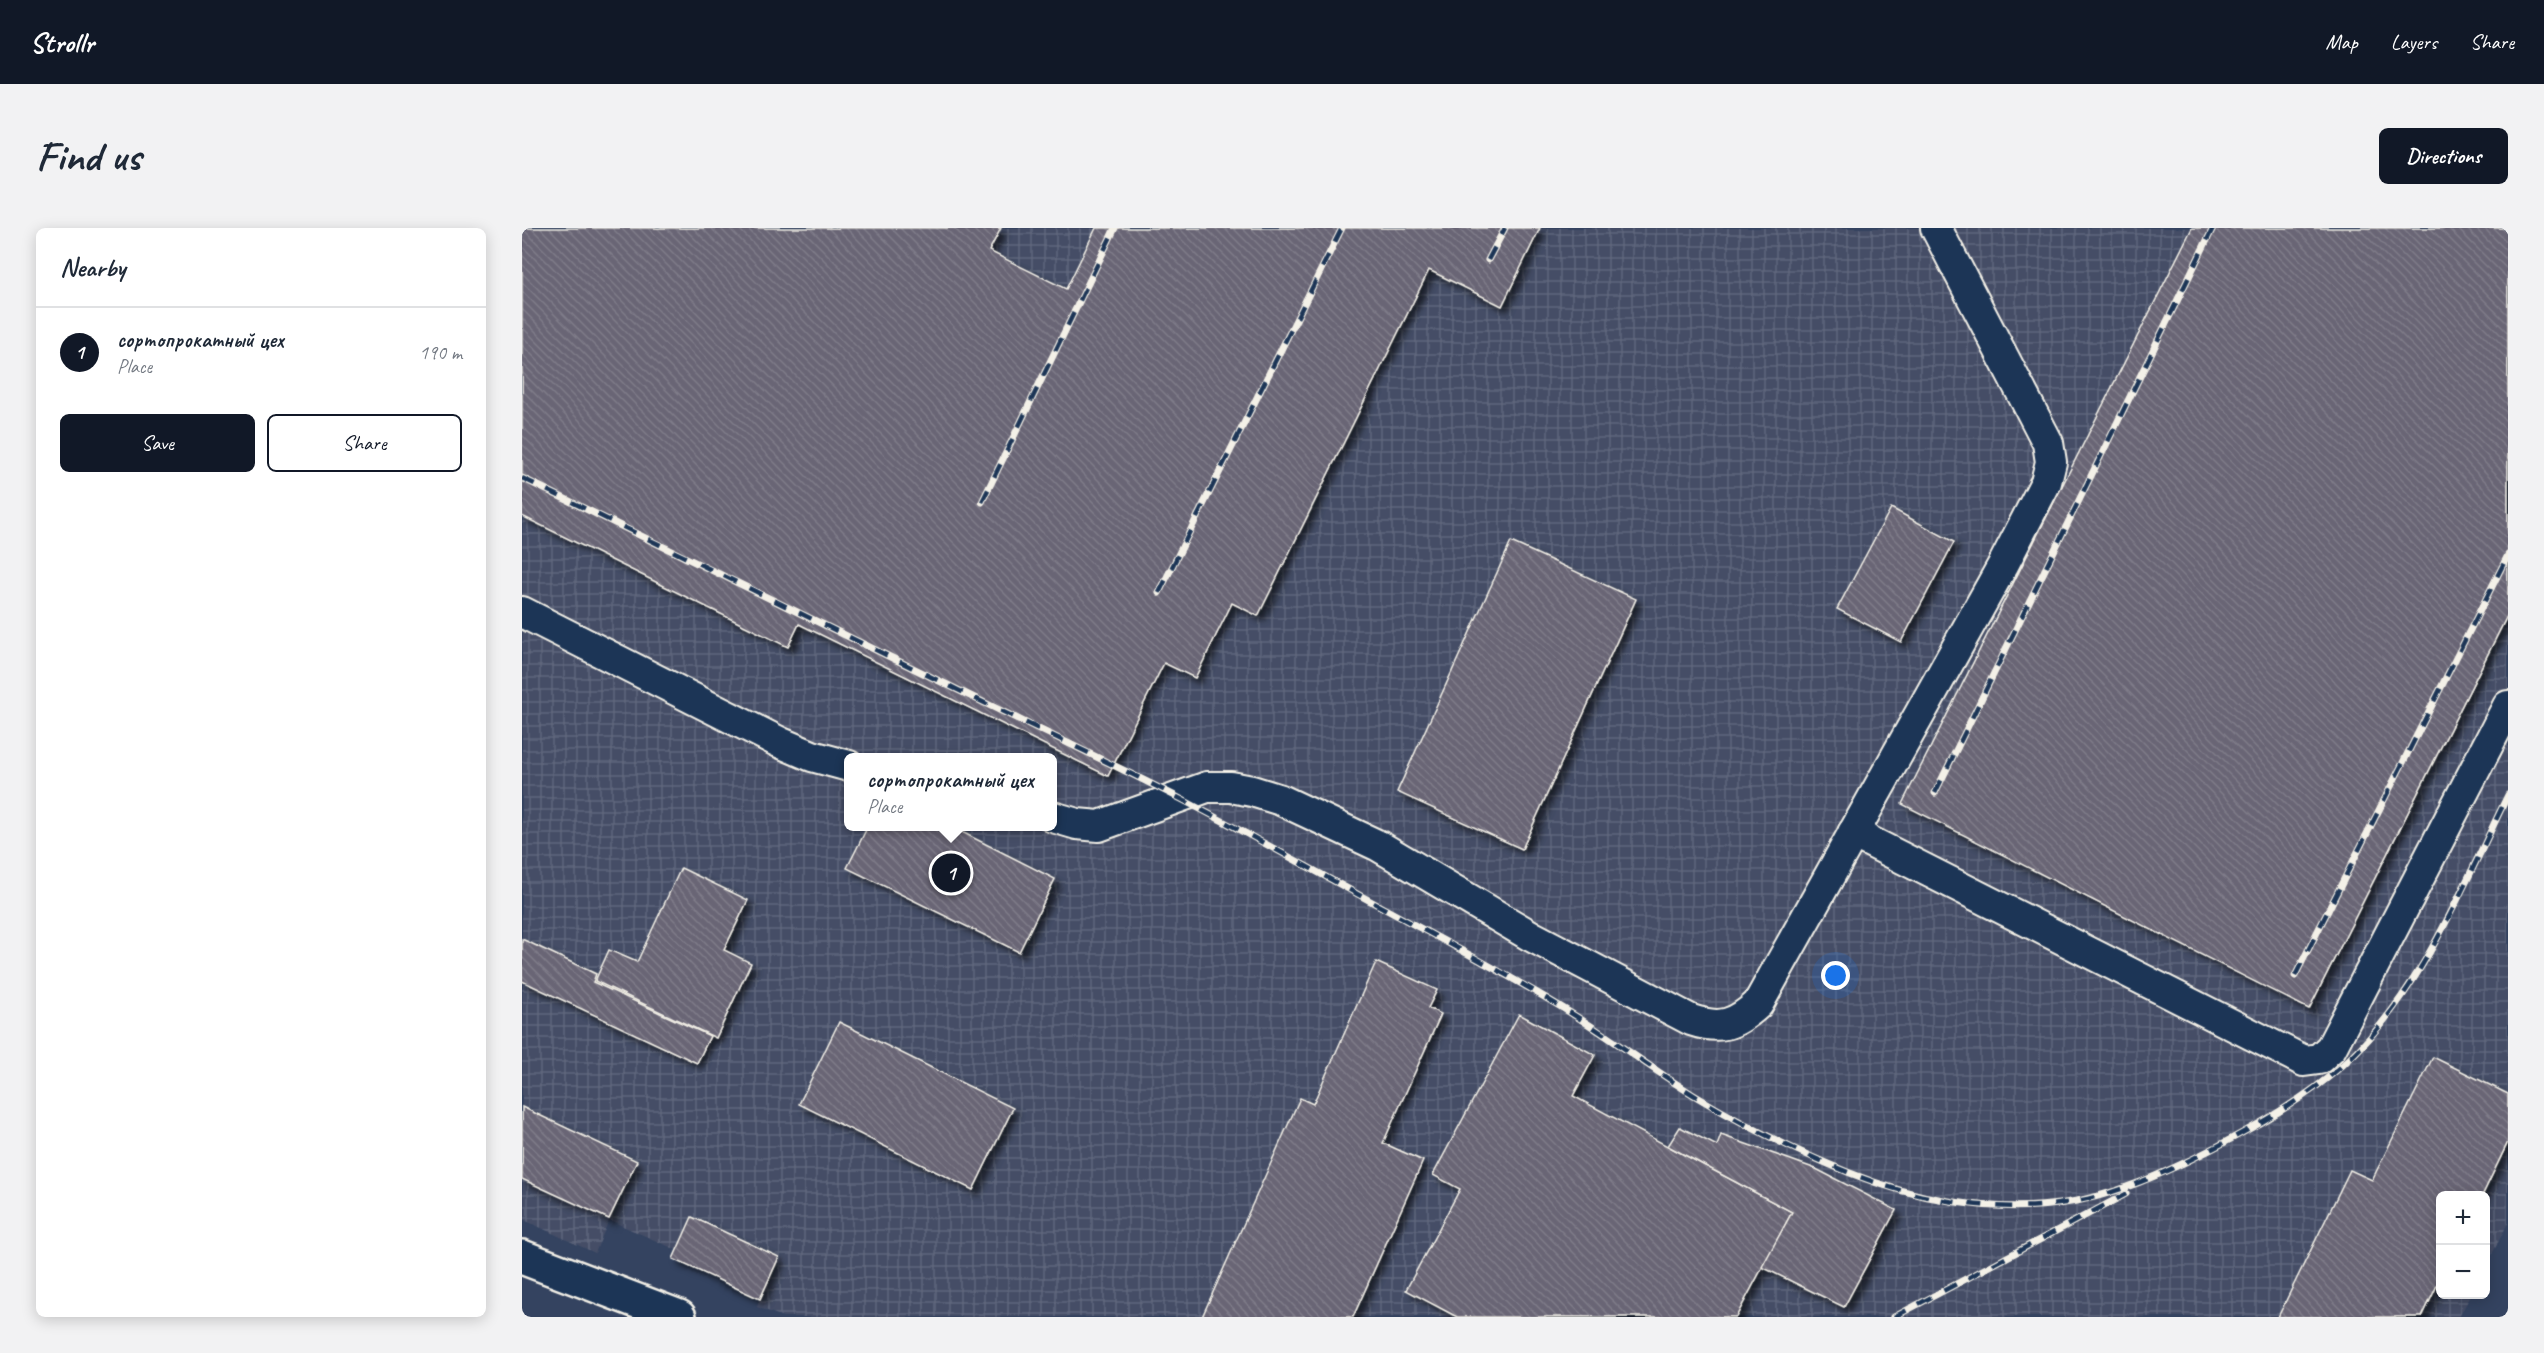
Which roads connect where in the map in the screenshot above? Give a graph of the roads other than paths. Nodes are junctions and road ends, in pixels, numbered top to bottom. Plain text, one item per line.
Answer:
1 (1936, 228) edge
2 (522, 612) edge
3 (2508, 706) edge
4 (844, 765) edge
5 (1057, 818) edge
6 (1853, 833) junction
7 (522, 1257) edge
8 (679, 1317) edge

1 - 6 lane
2 - 4 lane
3 - 6 lane
5 - 6 lane
7 - 8 main road

